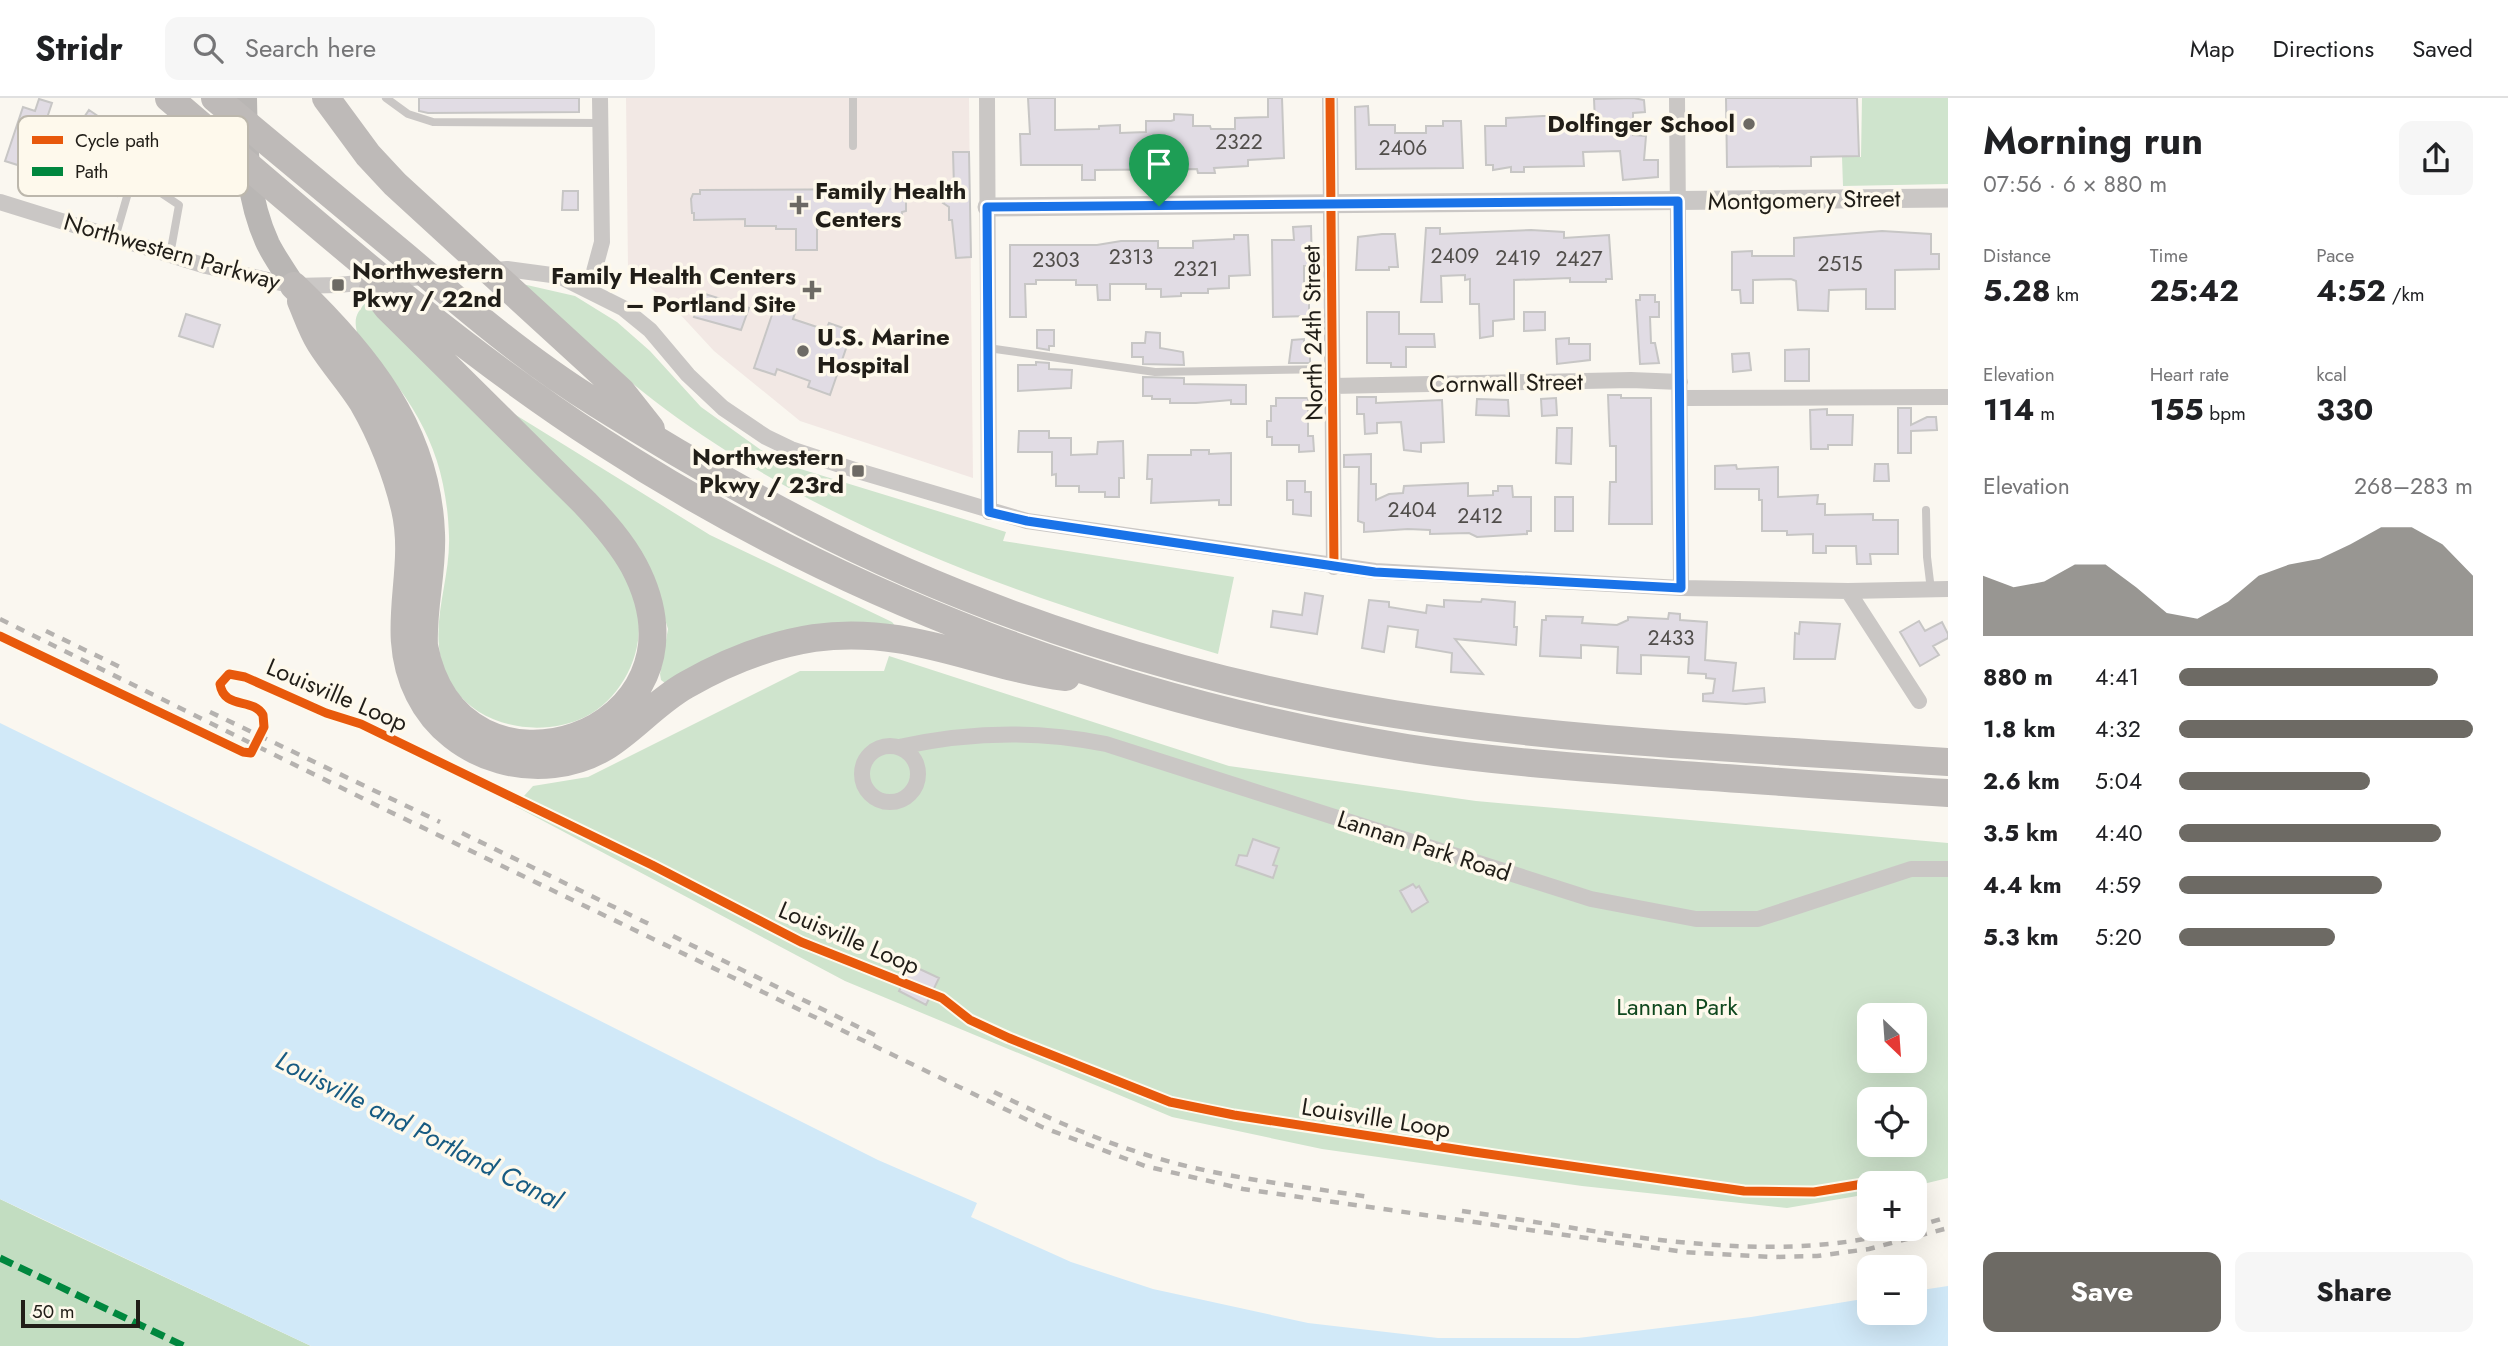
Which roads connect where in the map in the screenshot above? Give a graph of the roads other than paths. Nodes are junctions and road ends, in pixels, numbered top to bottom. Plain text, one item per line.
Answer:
1 (215, 98) edge
2 (245, 98) edge
3 (326, 98) edge
4 (386, 98) edge
5 (600, 98) edge
6 (853, 98) edge
7 (987, 98) edge
8 (1330, 98) edge
9 (1677, 98) edge
10 (236, 116) edge
11 (246, 116) edge
12 (600, 123) junction
13 (248, 126) edge
14 (853, 146) dead end
15 (248, 166) edge
16 (248, 176) edge
17 (127, 196) edge
18 (165, 196) edge
19 (1948, 198) edge
20 (1678, 201) junction
21 (0, 202) edge
22 (1331, 204) junction
23 (987, 207) junction
24 (115, 238) junction
25 (170, 255) junction
26 (294, 286) junction
27 (589, 290) junction
28 (443, 346) junction
29 (988, 348) junction
30 (1332, 369) junction
31 (1333, 386) junction
32 (1680, 390) junction
33 (1948, 397) edge
34 (662, 442) junction
35 (1926, 510) dead end
36 (989, 512) junction
37 (1334, 567) junction
38 (1681, 588) junction
39 (1948, 589) edge
40 (1931, 590) junction
41 (1849, 591) junction
42 (1131, 685) junction
43 (1919, 701) dead end
44 (899, 747) dead end
45 (1948, 762) edge
46 (1948, 793) edge
47 (1948, 869) edge

1 - 10 highway
2 - 11 main road
3 - 34 highway
4 - 12 lane
5 - 12 street
6 - 14 lane
7 - 23 street
8 - 22 street, North 24th Street
9 - 20 street
12 - 27 street
13 - 34 highway
15 - 28 highway
16 - 26 main road
17 - 24 lane
18 - 25 lane
19 - 20 street, Montgomery Street
20 - 22 street, Montgomery Street
20 - 32 street
21 - 24 street, Northwestern Parkway
22 - 23 street, Montgomery Street
22 - 30 street, North 24th Street
23 - 29 street
24 - 25 street, Northwestern Parkway
25 - 26 street, Northwestern Parkway
26 - 27 street, Northwestern Parkway
26 - 28 highway
26 - 42 highway
27 - 36 street, Northwestern Parkway
28 - 42 highway
29 - 30 lane
29 - 36 street
30 - 31 street, North 24th Street
31 - 32 street, Cornwall Street
31 - 37 street, North 24th Street
32 - 33 street, Cornwall Street
32 - 38 street
34 - 45 highway
35 - 40 lane
36 - 37 street, Northwestern Parkway
37 - 38 street, Northwestern Parkway
38 - 41 street, Northwestern Parkway
39 - 40 street, Northwestern Parkway
40 - 41 street, Northwestern Parkway
41 - 43 street
42 - 46 highway
44 - 47 street, Lannan Park Road

